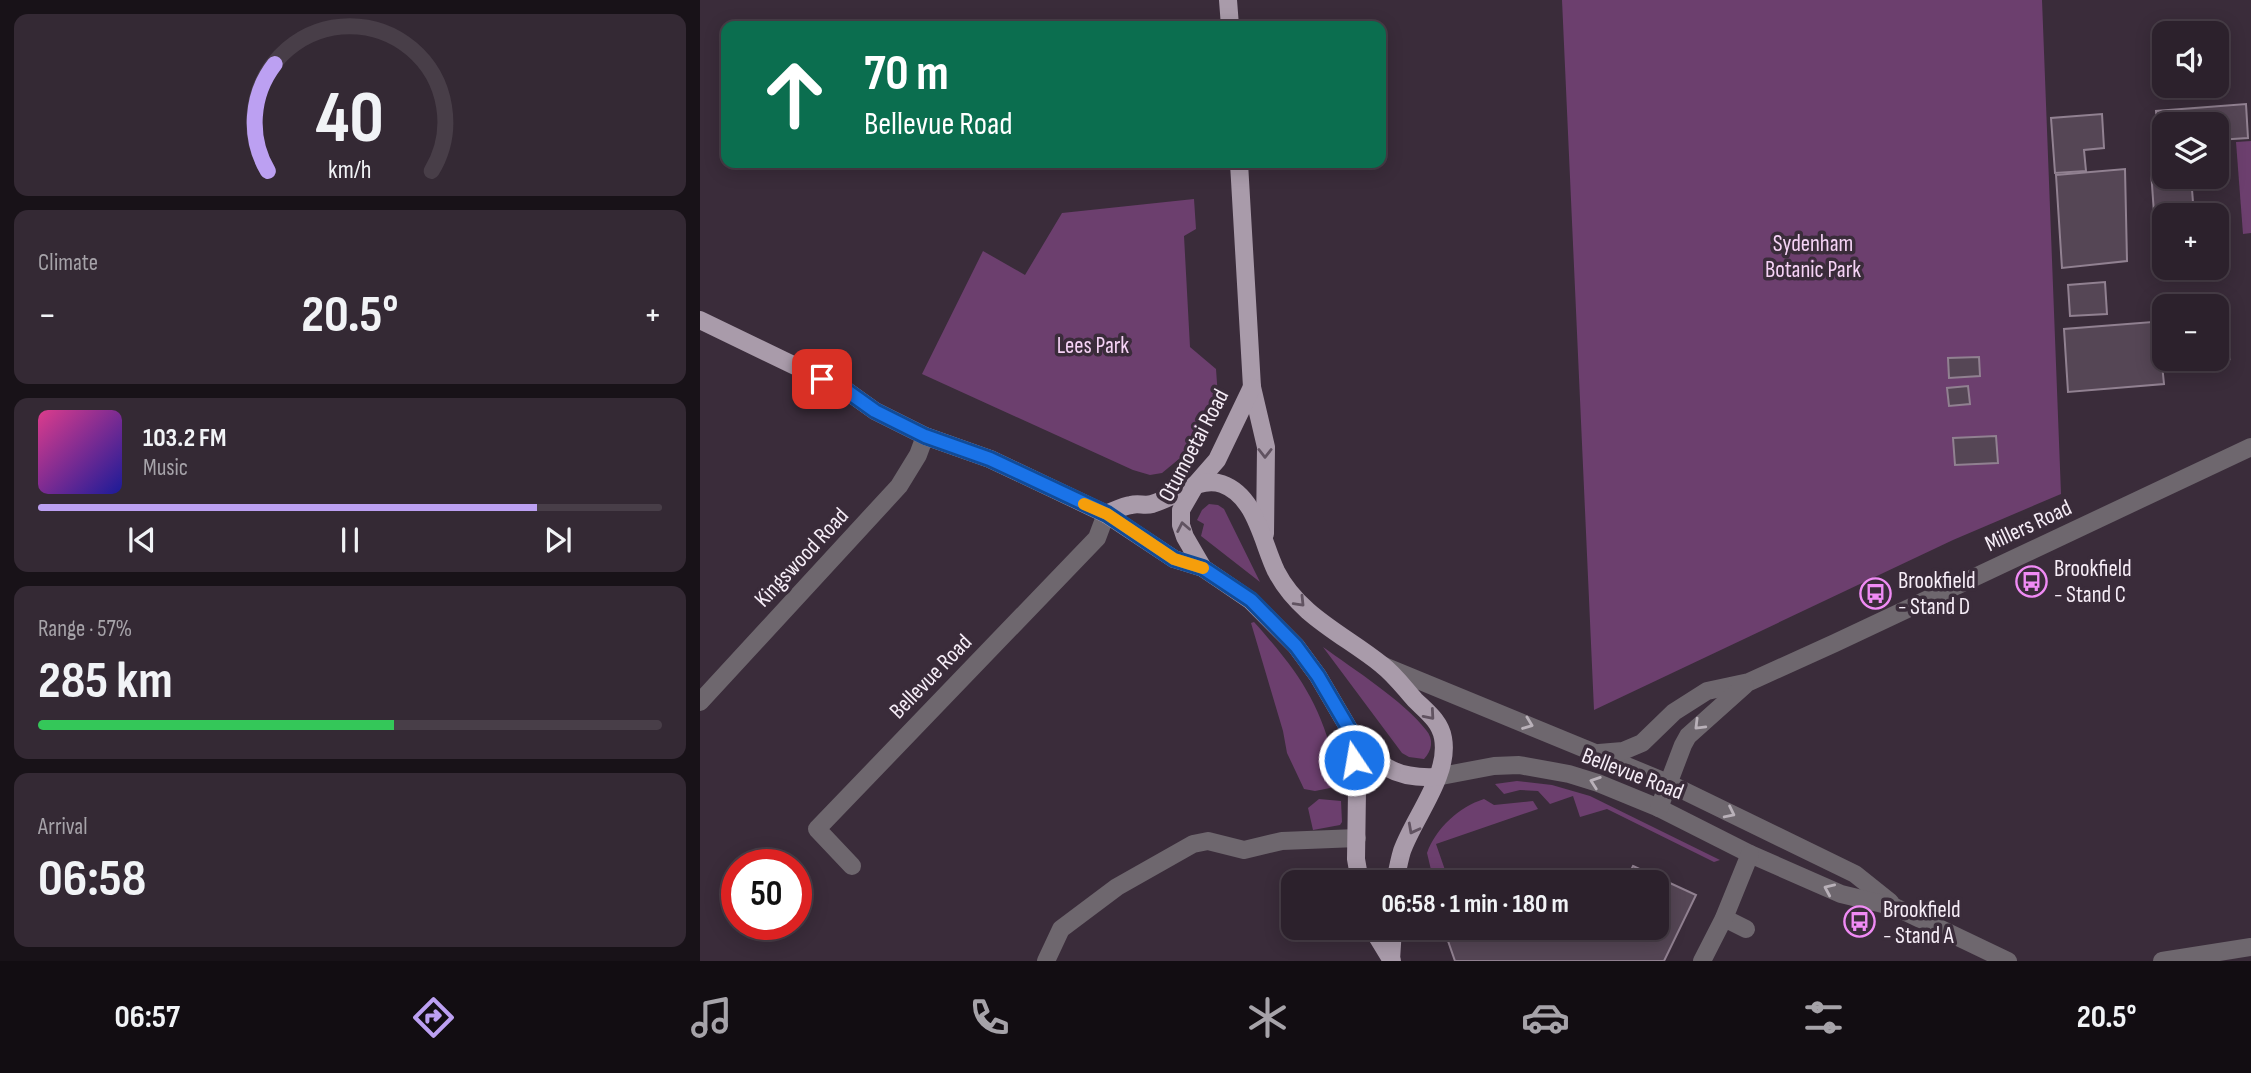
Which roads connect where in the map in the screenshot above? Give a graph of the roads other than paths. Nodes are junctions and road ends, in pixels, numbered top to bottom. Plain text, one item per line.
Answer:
1 (1228, 0) edge
2 (1230, 21) edge
3 (1239, 168) edge
4 (700, 320) edge
5 (1252, 387) junction
6 (925, 436) junction
7 (2251, 447) edge
8 (1196, 484) junction
9 (1107, 514) junction
10 (1265, 544) junction
11 (1203, 568) junction
12 (1384, 666) junction
13 (1749, 682) junction
14 (700, 702) edge
15 (1352, 734) junction
16 (1642, 743) junction
17 (1598, 753) junction
18 (1639, 772) junction
19 (1436, 778) junction
20 (1668, 783) junction
21 (1659, 808) junction
22 (1357, 838) junction
23 (1750, 854) junction
24 (852, 866) dead end
25 (1358, 870) edge
26 (1398, 870) edge
27 (1895, 907) junction
28 (1724, 918) junction
29 (1746, 929) dead end
30 (1379, 940) edge
31 (1392, 940) edge
32 (2251, 947) edge
33 (1391, 960) edge
34 (1046, 961) edge
35 (1702, 961) edge
36 (2008, 961) edge
37 (2162, 961) edge

1 - 2 main road
3 - 5 main road, Otumoetai Road
4 - 6 main road
5 - 8 main road, Otumoetai Road
5 -> 10 main road, Otumoetai Road
6 - 9 main road
6 - 14 street, Kingswood Road
7 - 13 street, Millers Road
8 - 9 main road
8 - 10 main road
11 -> 8 main road, Otumoetai Road
9 - 11 main road
9 - 24 street, Bellevue Road
10 -> 12 main road, Otumoetai Road
11 - 15 main road, Otumoetai Road
12 -> 17 street, Bellevue Road
12 -> 19 main road, Otumoetai Road
13 - 16 street, Millers Road
13 -> 20 street, Millers Road
15 - 19 main road, Bellevue Road
15 - 22 main road, Otumoetai Road
16 - 17 street, Millers Road
16 - 18 street
17 - 18 street, Bellevue Road
18 - 20 street, Bellevue Road
18 - 21 street
21 -> 19 street, Bellevue Road
19 -> 26 main road, Otumoetai Road
20 - 21 street, Millers Road
20 -> 27 street, Bellevue Road
21 - 23 street, Bellevue Road
22 - 25 main road, Otumoetai Road
22 - 34 street
27 -> 23 street, Bellevue Road
23 - 28 street
27 - 36 street, Bellevue Road
28 - 29 street
28 - 35 street
30 - 33 main road
31 - 33 main road
32 - 37 street

